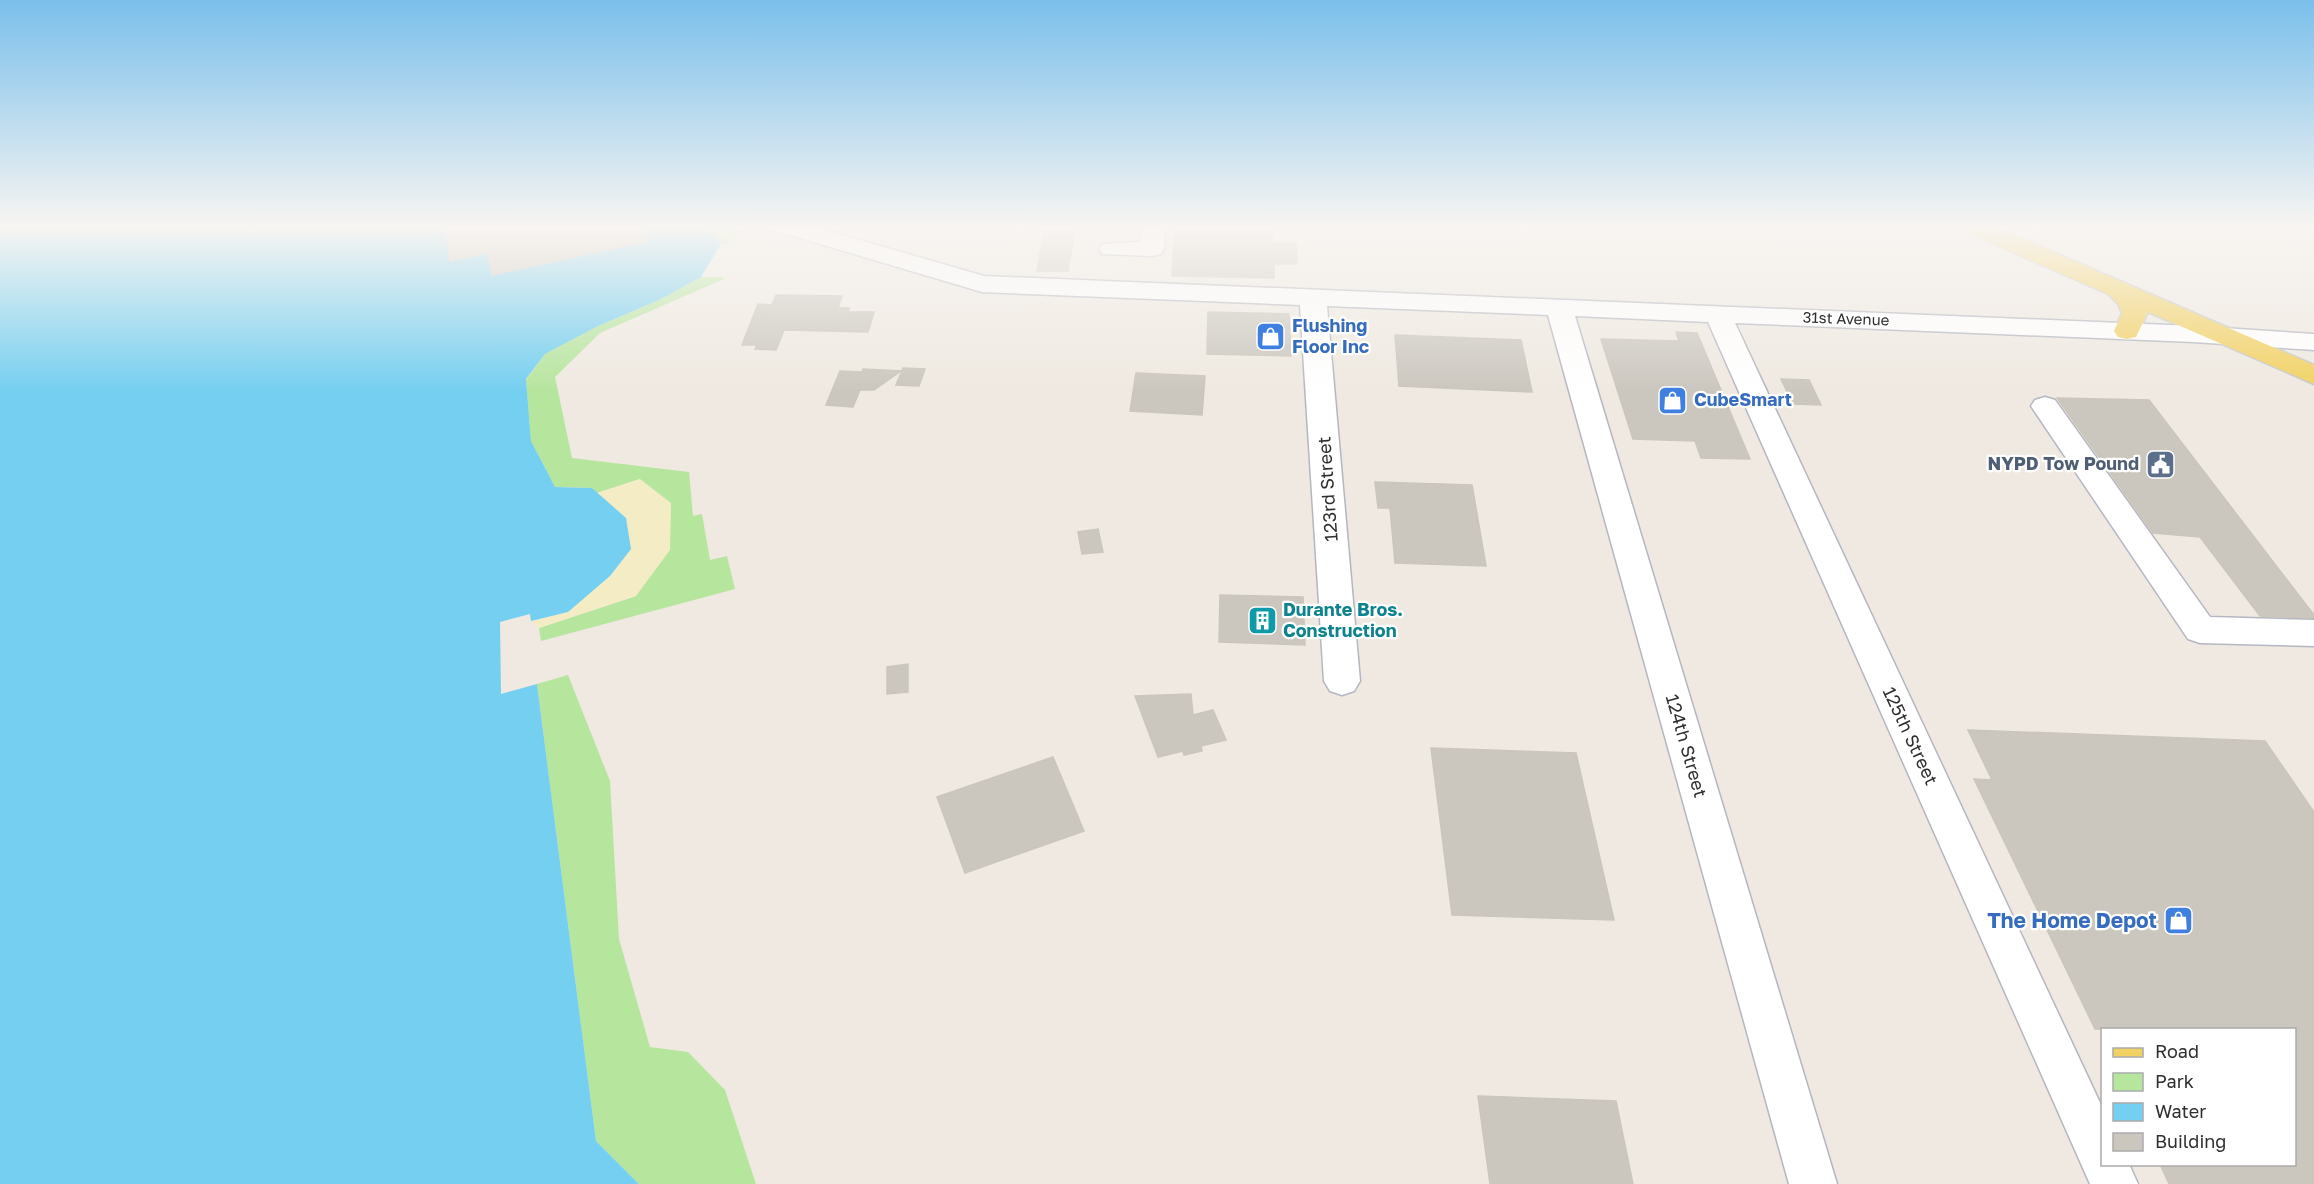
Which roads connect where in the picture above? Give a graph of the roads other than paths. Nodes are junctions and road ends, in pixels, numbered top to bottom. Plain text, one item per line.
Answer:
1 (969, 280) edge
2 (1107, 280) edge
3 (2098, 280) edge
4 (2144, 280) edge
5 (2116, 288) junction
6 (1106, 289) junction
7 (1313, 298) junction
8 (1559, 308) junction
9 (1718, 314) junction
10 (2127, 331) junction
11 (2225, 336) junction
12 (2284, 340) junction
13 (2314, 342) edge
14 (2314, 353) edge
15 (2314, 375) edge
16 (2045, 406) dead end
17 (2314, 633) edge
18 (1342, 681) dead end
19 (2101, 1154) edge
20 (2106, 1166) edge
21 (1813, 1184) edge
22 (2114, 1184) edge

1 - 6 street, 31st Avenue
2 - 6 street
3 - 5 main road
4 - 12 main road
5 - 10 main road
5 - 11 main road
6 - 7 street, 31st Avenue
7 - 8 street, 31st Avenue
7 - 18 street, 123rd Street
8 - 9 street, 31st Avenue
8 - 21 street, 124th Street
9 - 10 street, 31st Avenue
9 - 19 street, 125th Street
10 - 11 street, 31st Avenue
11 - 12 street, 31st Avenue
11 - 15 main road
12 - 13 street, 31st Avenue
12 - 14 main road
16 - 17 street
20 - 22 street

